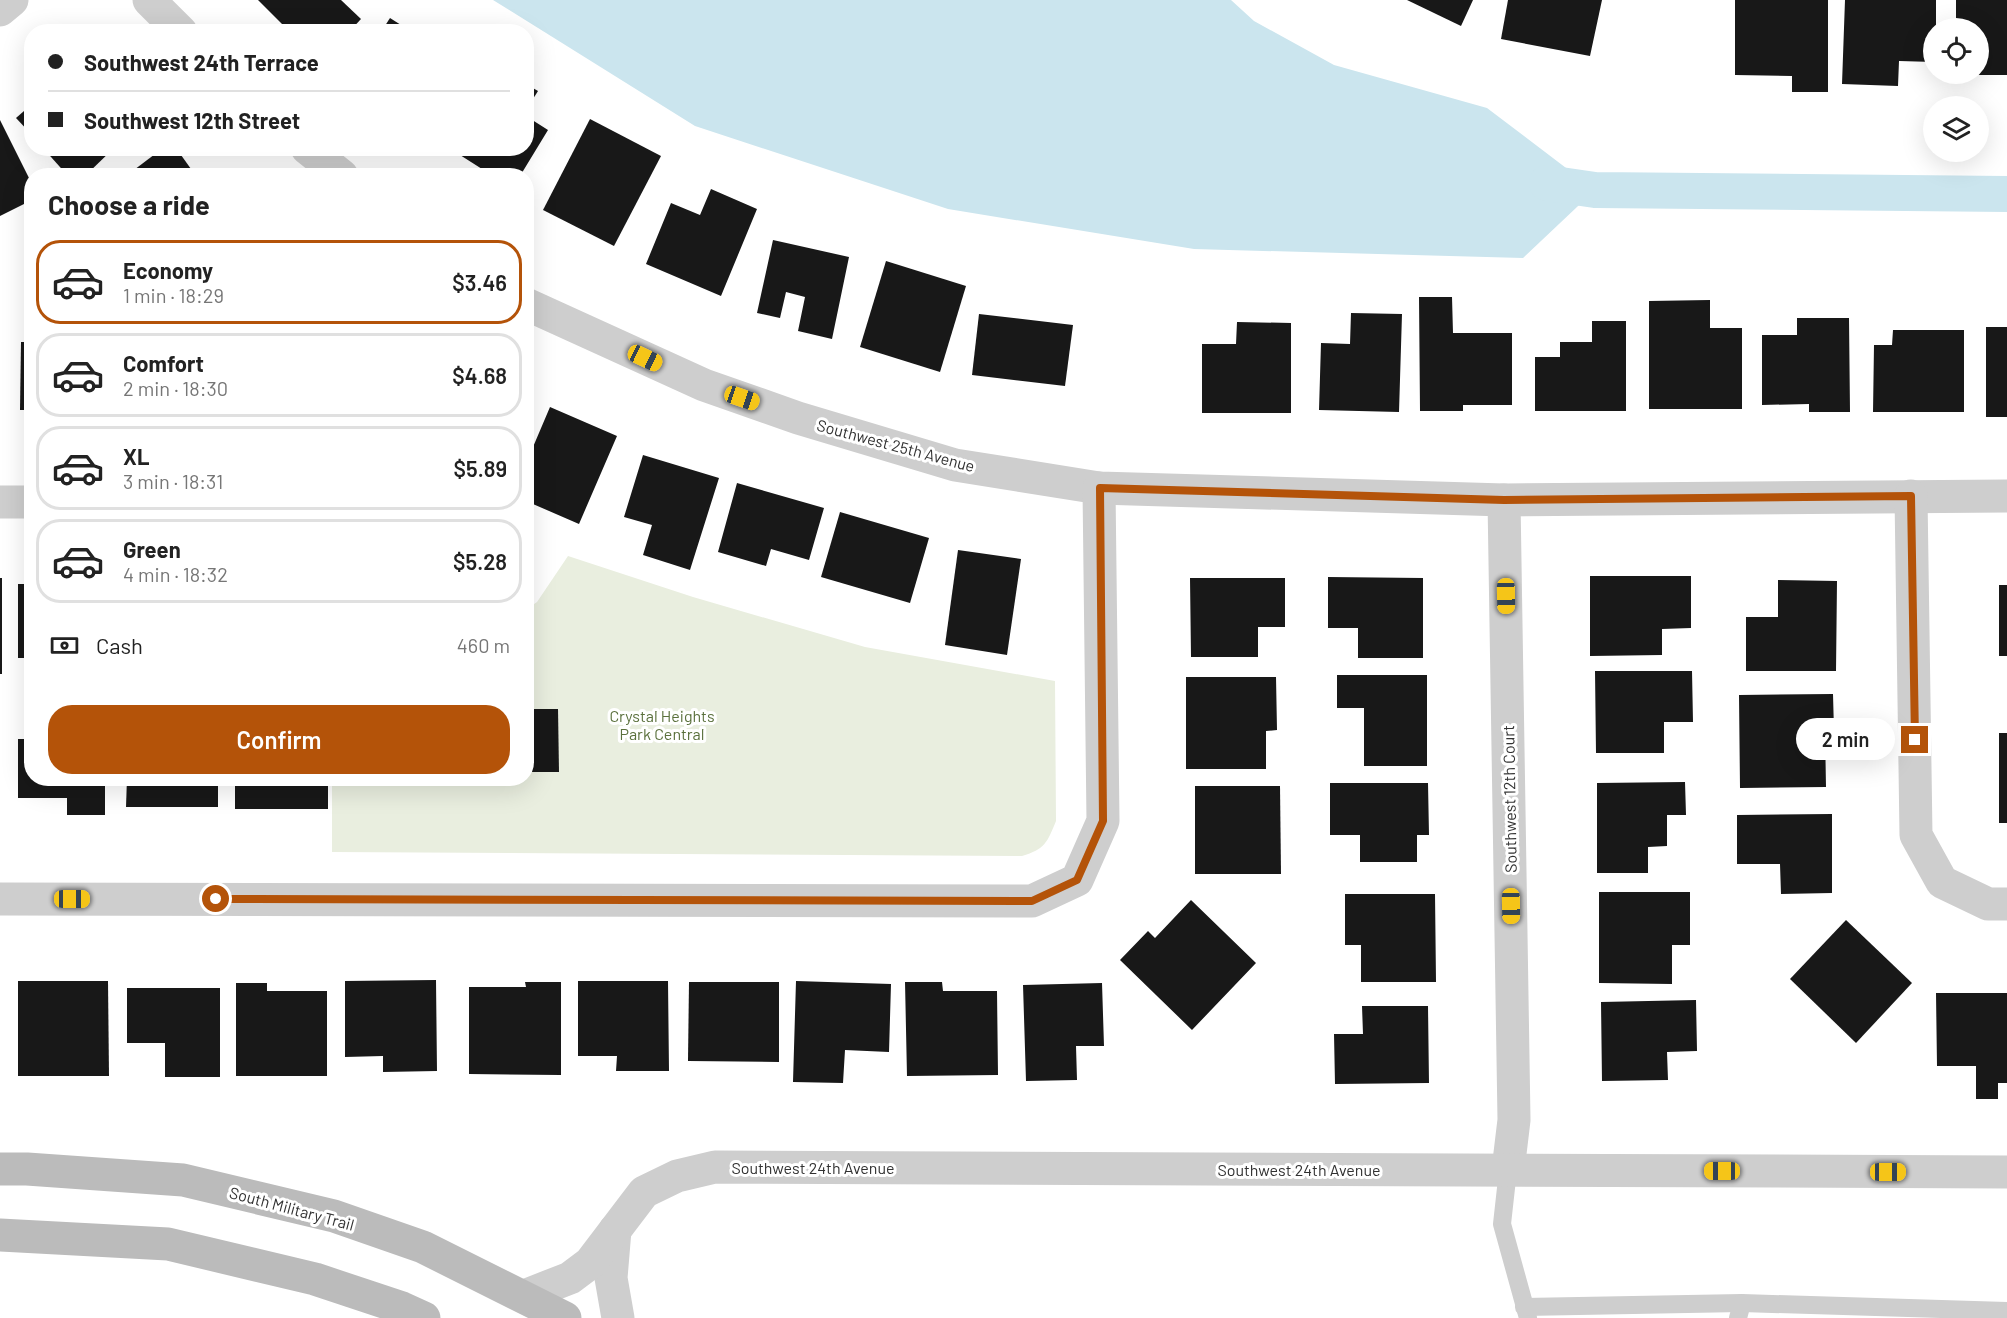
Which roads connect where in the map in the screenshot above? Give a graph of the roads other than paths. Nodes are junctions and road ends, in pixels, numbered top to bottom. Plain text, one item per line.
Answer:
1 (12, 0) edge
2 (149, 0) edge
3 (0, 10) edge
4 (173, 24) edge
5 (317, 156) edge
6 (332, 168) edge
7 (534, 308) edge
8 (1100, 488) junction
9 (1911, 496) junction
10 (2007, 496) edge
11 (1504, 500) junction
12 (0, 502) edge
13 (24, 502) edge
14 (0, 899) edge
15 (2007, 904) edge
16 (0, 1169) edge
17 (1508, 1170) junction
18 (2007, 1172) edge
19 (615, 1230) junction
20 (0, 1235) edge
21 (524, 1296) junction
22 (1740, 1311) edge
23 (2007, 1311) edge
24 (1526, 1312) edge
25 (424, 1318) edge
26 (565, 1318) edge
27 (618, 1318) edge

1 - 3 street
2 - 4 street
5 - 6 street
7 - 8 street, Southwest 25th Avenue
8 - 11 street, Southwest 25th Avenue
8 - 14 street
9 - 10 street, Southwest 25th Avenue
9 - 11 street, Southwest 25th Avenue
9 - 15 street
11 - 17 street, Southwest 12th Court
12 - 13 street
16 - 21 street, South Military Trail
17 - 18 street, Southwest 24th Avenue
17 - 19 street, Southwest 24th Avenue
17 - 24 lane
19 - 21 street, Southwest 24th Avenue
19 - 27 street
20 - 25 street
21 - 26 street, South Military Trail
22 - 23 lane
22 - 24 lane

